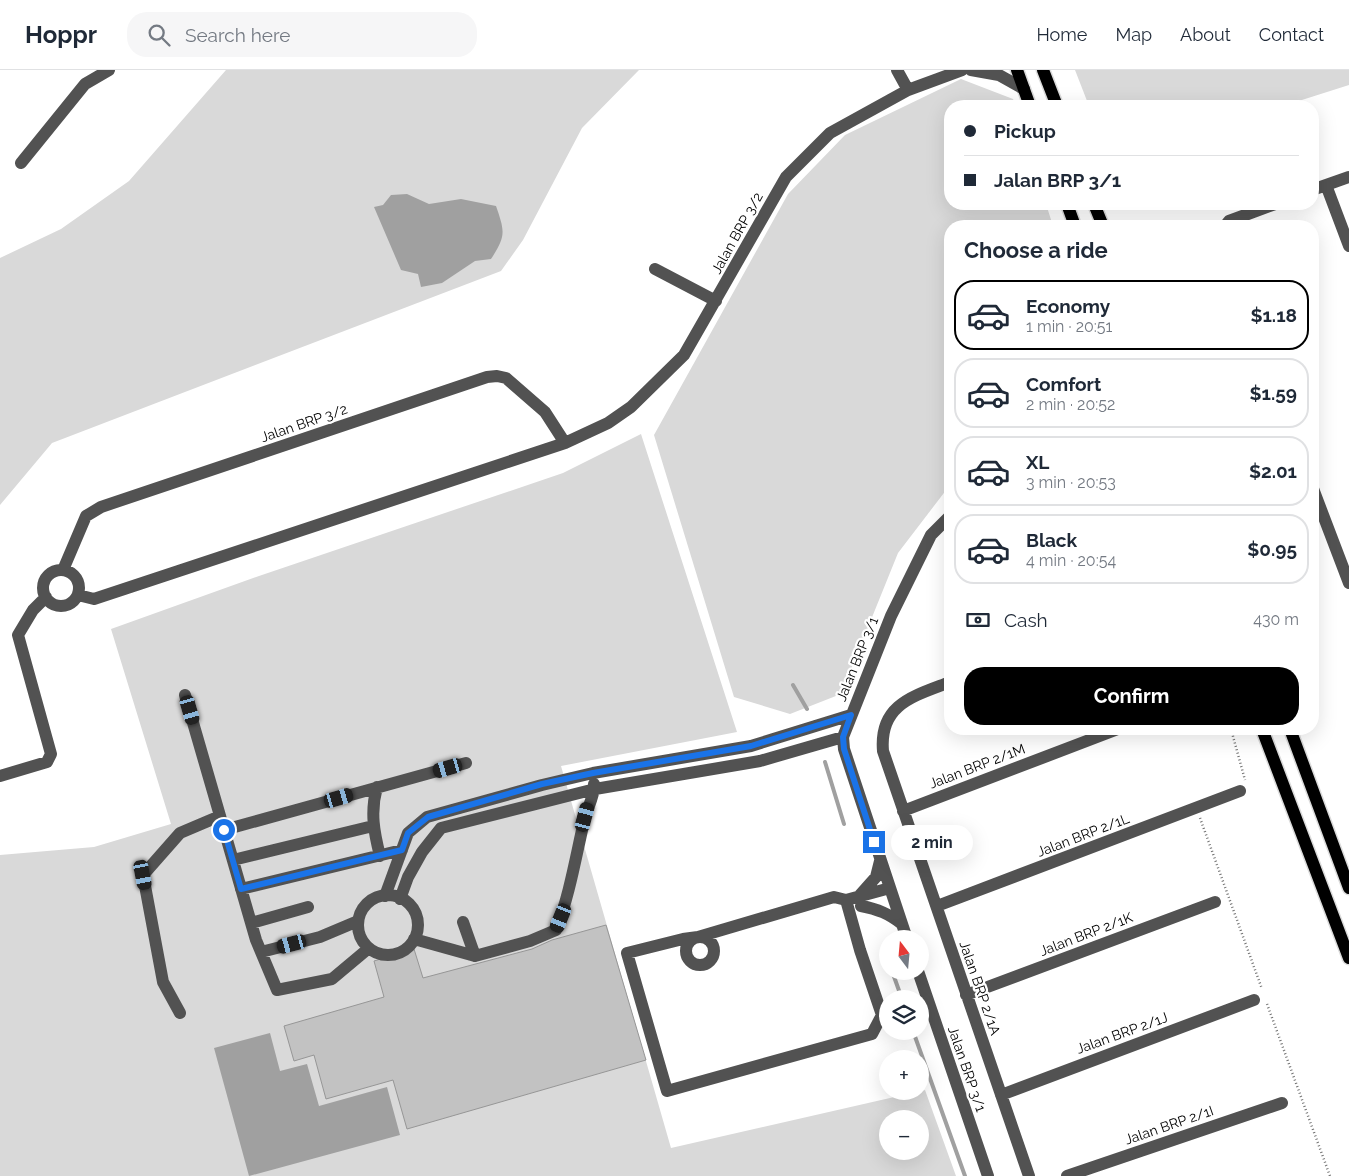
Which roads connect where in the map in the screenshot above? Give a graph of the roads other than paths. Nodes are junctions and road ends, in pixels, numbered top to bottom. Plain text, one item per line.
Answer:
1 (109, 70) edge
2 (897, 70) edge
3 (962, 70) edge
4 (971, 70) edge
5 (1016, 70) edge
6 (1043, 70) edge
7 (1024, 89) junction
8 (908, 90) junction
9 (1028, 100) edge
10 (1055, 100) edge
11 (21, 163) dead end
12 (1349, 177) edge
13 (1326, 185) junction
14 (1319, 188) edge
15 (1259, 210) edge
16 (1232, 220) edge
17 (1349, 246) edge
18 (655, 268) dead end
19 (716, 301) junction
20 (565, 443) junction
21 (1319, 504) edge
22 (944, 522) edge
23 (63, 570) junction
24 (1349, 583) edge
25 (78, 595) junction
26 (46, 597) junction
27 (944, 684) edge
28 (185, 694) dead end
29 (851, 715) junction
30 (1102, 735) edge
31 (1264, 735) edge
32 (1292, 735) edge
33 (843, 737) junction
34 (466, 763) dead end
35 (593, 773) junction
36 (0, 776) edge
37 (377, 787) junction
38 (595, 789) junction
39 (1244, 790) road end
40 (903, 811) junction
41 (220, 816) junction
42 (373, 826) junction
43 (224, 830) junction
44 (402, 850) junction
45 (380, 856) junction
46 (232, 860) junction
47 (880, 861) junction
48 (1349, 888) edge
49 (241, 889) junction
50 (891, 892) junction
51 (385, 896) junction
52 (400, 898) junction
53 (1215, 902) dead end
54 (854, 903) junction
55 (937, 906) junction
56 (308, 907) dead end
57 (358, 922) junction
58 (463, 922) dead end
59 (251, 923) junction
60 (902, 924) junction
61 (904, 930) edge
62 (414, 939) junction
63 (369, 948) junction
64 (261, 952) junction
65 (475, 956) junction
66 (1349, 958) edge
67 (921, 980) edge
68 (966, 995) junction
69 (1261, 1000) road end
70 (180, 1013) dead end
71 (1001, 1095) junction
72 (1282, 1103) dead end
73 (988, 1176) edge
74 (1029, 1176) edge
75 (1067, 1176) edge

1 - 11 street
2 - 8 street
3 - 8 street, Jalan BRP 3/2
4 - 7 street
5 - 7 main road
6 - 10 main road
7 - 9 main road
8 - 19 street, Jalan BRP 3/2
12 - 13 street
13 - 14 street
13 - 17 street
15 - 16 street
18 - 19 street
19 - 20 street, Jalan BRP 3/2
20 - 23 street, Jalan BRP 3/2
20 - 25 street, Jalan BRP 3/2
21 - 24 street
22 - 29 street, Jalan BRP 3/1
23 - 25 street
23 - 26 street
25 - 26 street
26 - 36 street
27 - 40 street, Jalan BRP 2/1A
28 - 41 street
29 - 33 street, Jalan BRP 3/1
29 - 35 street
30 - 40 street, Jalan BRP 2/1M
31 - 66 main road
32 - 48 main road
33 - 38 street
33 - 47 street
34 - 37 street
35 - 38 street
35 - 44 street
37 - 42 street
37 - 43 street
38 - 52 street
38 - 65 street
39 - 55 street, Jalan BRP 2/1L
40 - 55 street, Jalan BRP 2/1A
41 - 43 street
41 - 70 street
42 - 45 street
42 - 46 street
43 - 46 street
44 - 45 street
44 - 51 street
45 - 49 street
46 - 49 street
47 - 50 street
47 - 54 street
49 - 59 street
50 - 54 street
50 - 60 street
51 - 52 street
51 - 57 street
52 - 62 street
53 - 68 street, Jalan BRP 2/1K
54 - 54 street
54 - 60 street
55 - 68 street, Jalan BRP 2/1A
56 - 59 street
57 - 63 street
57 - 64 street
58 - 65 street
59 - 64 street
60 - 61 street
62 - 63 street
62 - 65 street
63 - 64 street
67 - 73 street, Jalan BRP 3/1
68 - 71 street, Jalan BRP 2/1A
69 - 71 street, Jalan BRP 2/1J
71 - 74 street, Jalan BRP 2/1A
72 - 75 street, Jalan BRP 2/1I

